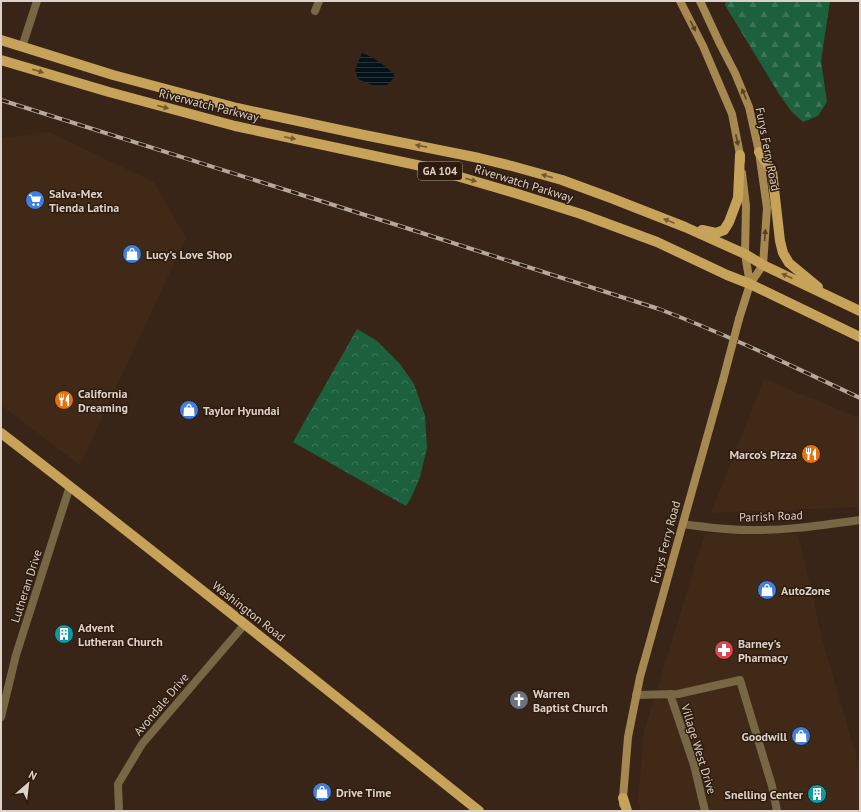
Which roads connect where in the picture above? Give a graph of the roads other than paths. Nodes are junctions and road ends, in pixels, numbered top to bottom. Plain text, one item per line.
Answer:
1 (37, 1) edge
2 (318, 1) edge
3 (680, 1) edge
4 (700, 1) edge
5 (315, 11) dead end
6 (1, 40) edge
7 (22, 47) junction
8 (1, 60) edge
9 (759, 152) junction
10 (740, 155) junction
11 (685, 227) junction
12 (744, 254) junction
13 (762, 265) junction
14 (750, 284) junction
15 (830, 297) junction
16 (860, 311) edge
17 (860, 337) edge
18 (1, 433) edge
19 (70, 486) junction
20 (860, 520) edge
21 (683, 524) junction
22 (245, 624) junction
23 (670, 694) junction
24 (636, 695) junction
25 (1, 717) edge
26 (623, 798) junction
27 (119, 811) edge
28 (478, 811) edge
29 (624, 811) edge
30 (627, 811) edge
31 (705, 811) edge
32 (777, 811) edge

1 - 7 street
2 - 5 street
3 -> 10 main road, Furys Ferry Road
9 -> 4 main road, Furys Ferry Road
6 - 7 main road, Riverwatch Parkway / GA 104
11 -> 7 main road, Riverwatch Parkway / GA 104
8 -> 14 main road, Riverwatch Parkway / GA 104
13 -> 9 main road, Furys Ferry Road
9 - 15 main road
10 - 11 main road
10 - 12 main road, Furys Ferry Road
11 - 12 main road, Riverwatch Parkway / GA 104
12 - 13 main road, Riverwatch Parkway / GA 104
12 - 14 main road, Furys Ferry Road
13 - 14 main road, Furys Ferry Road
15 -> 13 main road, Riverwatch Parkway / GA 104
14 - 17 main road, Riverwatch Parkway / GA 104
14 - 21 main road, Furys Ferry Road, bridge
15 - 16 main road, Riverwatch Parkway / GA 104
18 - 19 main road, Washington Road
19 - 22 main road, Washington Road
19 - 25 street, Lutheran Drive
20 - 21 street, Parrish Road
21 - 24 main road, Furys Ferry Road
22 - 27 street, Avondale Drive
22 - 28 main road, Washington Road
23 - 24 street, Village West Drive
23 - 31 street, Village West Drive
23 - 32 street, Village West Drive
24 - 26 main road, Furys Ferry Road
26 - 29 main road, Furys Ferry Road
26 - 30 main road

